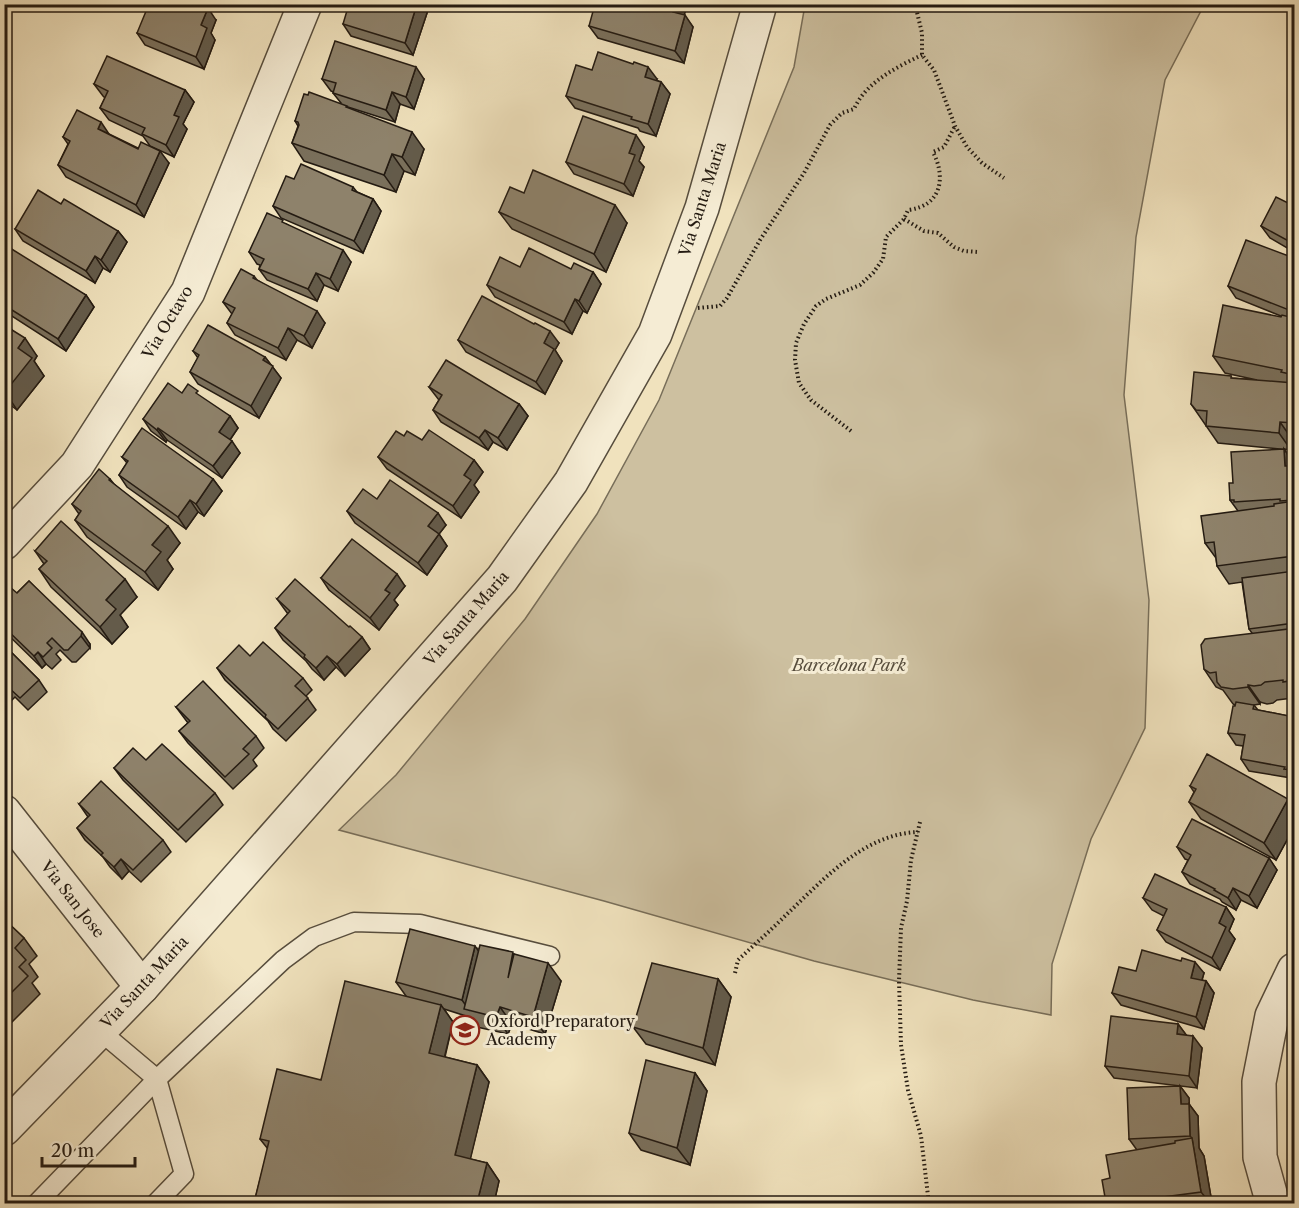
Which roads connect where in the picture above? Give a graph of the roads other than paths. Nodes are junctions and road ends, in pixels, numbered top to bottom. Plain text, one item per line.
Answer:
1 (305, 4) edge
2 (760, 4) edge
3 (4, 543) edge
4 (4, 812) edge
5 (550, 956) dead end
6 (1294, 970) edge
7 (141, 987) junction
8 (100, 1030) junction
9 (157, 1079) junction
10 (4, 1129) edge
11 (36, 1203) edge
12 (154, 1203) edge
13 (1274, 1203) edge

1 - 3 street, Via Octavo
2 - 7 street, Via Santa Maria
4 - 7 street, Via San Jose
5 - 9 lane
6 - 13 street
7 - 8 street, Via Santa Maria
8 - 9 lane
8 - 10 street, Via Santa Maria
9 - 11 lane
9 - 12 lane

